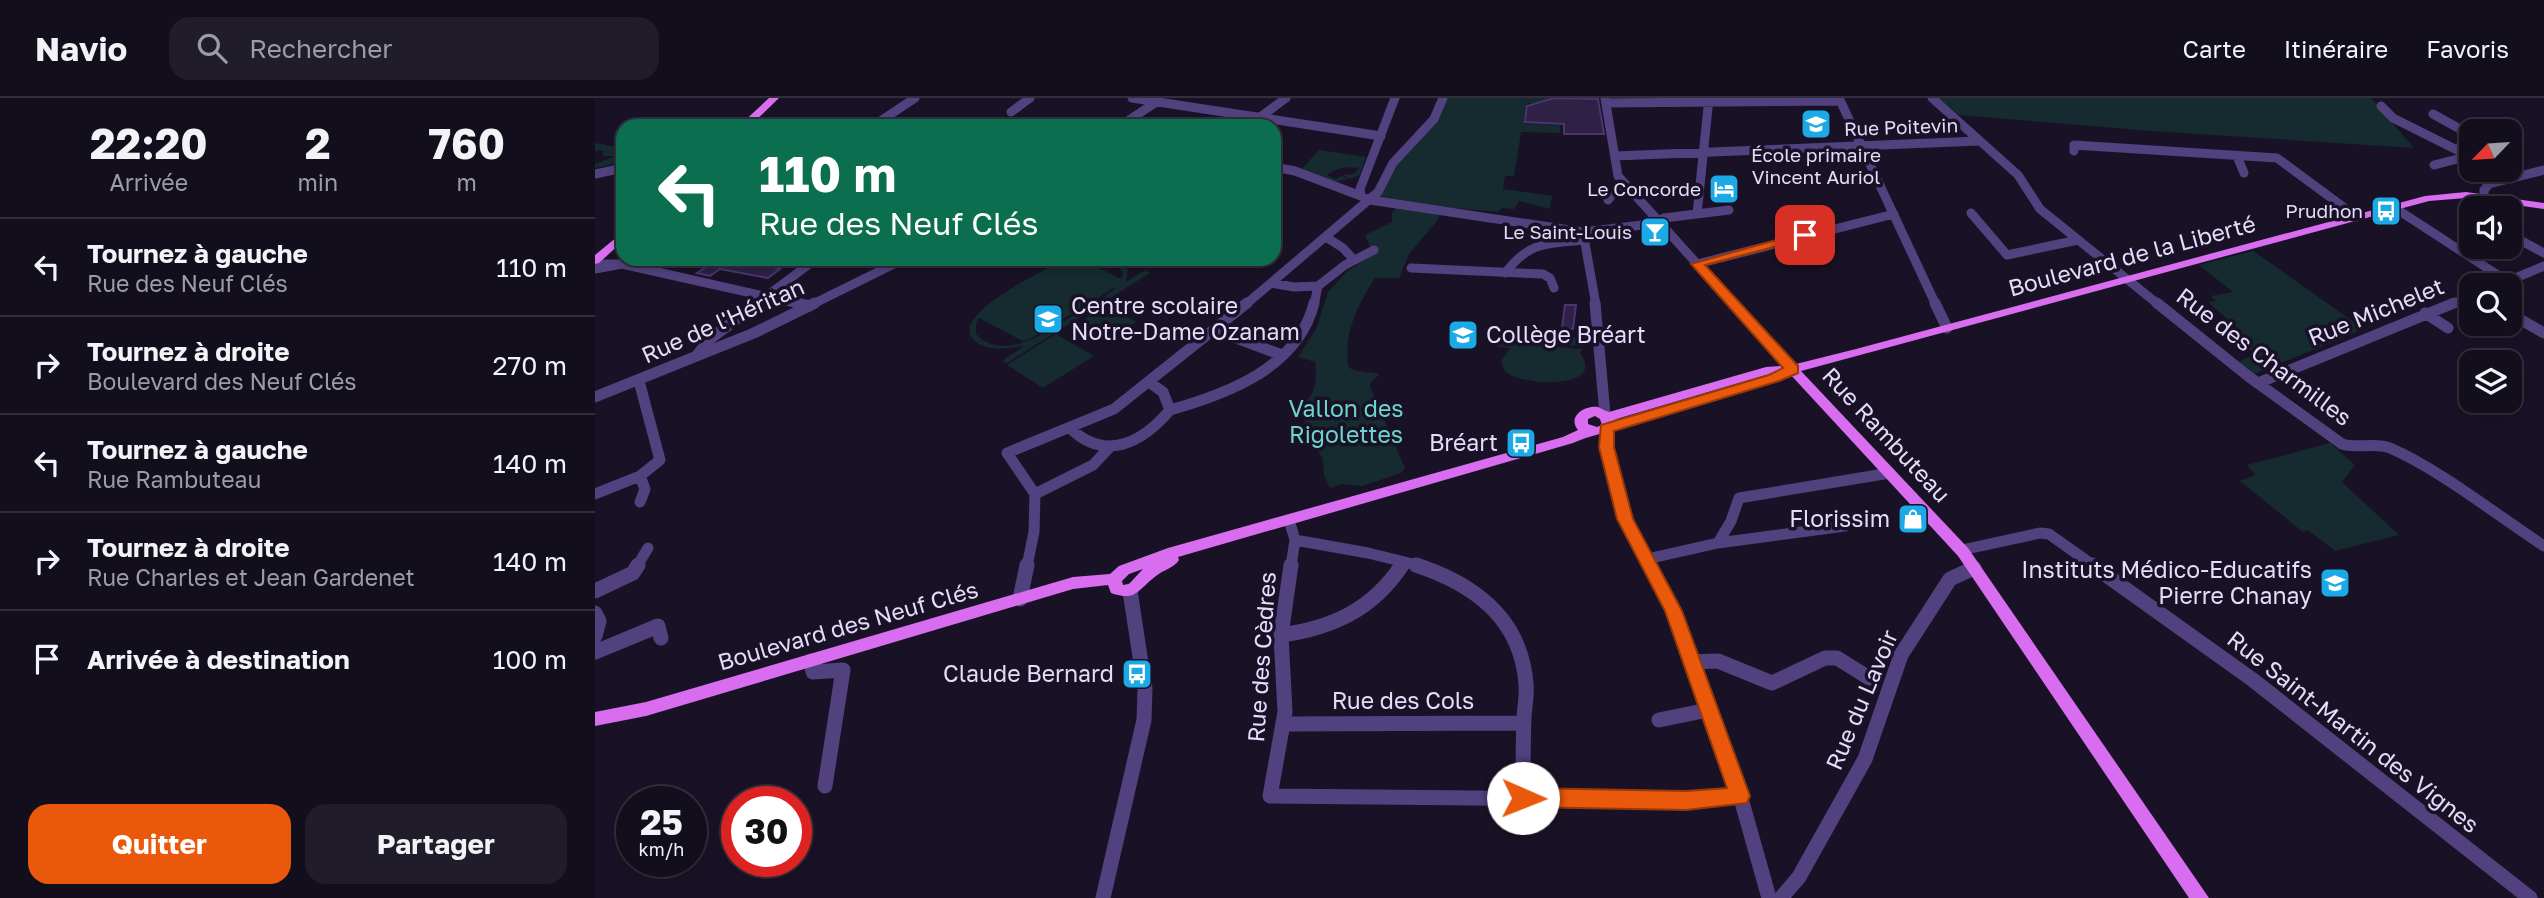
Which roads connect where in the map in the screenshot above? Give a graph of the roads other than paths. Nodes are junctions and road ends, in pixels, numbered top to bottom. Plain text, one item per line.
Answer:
1 (774, 98) edge
2 (915, 98) edge
3 (1030, 98) edge
4 (1132, 98) edge
5 (1286, 98) edge
6 (1395, 98) edge
7 (1443, 98) edge
8 (1932, 98) edge
9 (1159, 100) edge
10 (1709, 100) edge
11 (1839, 100) edge
12 (1605, 101) edge
13 (2381, 106) dead end
14 (1011, 112) dead end
15 (2433, 114) dead end
16 (1260, 117) junction
17 (752, 119) edge
18 (884, 119) edge
19 (1130, 119) edge
20 (1257, 119) edge
21 (1273, 119) edge
22 (1281, 120) edge
23 (2459, 129) edge
24 (1381, 135) junction
25 (1979, 141) junction
26 (1861, 146) junction
27 (2458, 149) edge
28 (2074, 151) dead end
29 (1704, 153) junction
30 (1615, 156) junction
31 (2237, 156) junction
32 (2459, 159) edge
33 (2434, 165) dead end
34 (616, 168) edge
35 (1281, 168) edge
36 (2544, 170) edge
37 (595, 172) edge
38 (2244, 173) dead end
39 (2522, 175) edge
40 (1365, 176) junction
41 (2496, 182) edge
42 (1333, 185) junction
43 (1623, 188) dead end
44 (2484, 196) edge
45 (2459, 197) edge
46 (1366, 198) junction
47 (1608, 200) dead end
48 (2522, 202) edge
49 (2544, 205) edge
50 (2395, 208) junction
51 (1729, 210) dead end
52 (1444, 211) joint
53 (1972, 213) dead end
54 (1697, 214) junction
55 (1894, 214) junction
56 (2357, 217) junction
57 (1658, 221) junction
58 (1584, 236) junction
59 (616, 237) edge
60 (1326, 237) junction
61 (2078, 240) junction
62 (616, 241) edge
63 (2522, 241) edge
64 (1374, 250) dead end
65 (2544, 253) edge
66 (1354, 260) junction
67 (595, 263) edge
68 (616, 263) edge
69 (1697, 264) junction
70 (631, 266) edge
71 (807, 266) edge
72 (890, 266) edge
73 (2544, 266) edge
74 (1411, 268) dead end
75 (1505, 273) junction
76 (2488, 273) edge
77 (2522, 275) edge
78 (2127, 279) junction
79 (1271, 282) junction
80 (1318, 286) junction
81 (1554, 288) dead end
82 (768, 295) junction
83 (2459, 300) edge
84 (810, 306) junction
85 (2425, 313) junction
86 (2522, 320) edge
87 (1947, 328) junction
88 (2448, 328) dead end
89 (1215, 330) junction
90 (2544, 333) edge
91 (1776, 351) junction
92 (1282, 355) junction
93 (694, 358) junction
94 (1793, 369) junction
95 (1770, 375) junction
96 (639, 381) junction
97 (1149, 382) junction
98 (2258, 383) junction
99 (1809, 386) junction
100 (595, 397) edge
101 (1170, 410) junction
102 (1599, 419) junction
103 (1070, 428) junction
104 (1109, 448) junction
105 (1890, 473) junction
106 (640, 476) junction
107 (595, 494) edge
108 (1035, 494) junction
109 (640, 502) dead end
110 (1289, 520) junction
111 (1845, 526) dead end
112 (1295, 540) junction
113 (1718, 543) junction
114 (2544, 546) edge
115 (648, 548) dead end
116 (1962, 550) junction
117 (1647, 559) junction
118 (1404, 562) junction
119 (1974, 568) junction
120 (1139, 572) junction
121 (1114, 579) junction
122 (595, 591) edge
123 (1130, 591) junction
124 (1020, 599) junction
125 (595, 613) edge
126 (1281, 635) junction
127 (595, 636) edge
128 (661, 638) dead end
129 (595, 652) edge
130 (811, 661) junction
131 (1691, 662) junction
132 (1869, 678) dead end
133 (1708, 710) junction
134 (595, 719) edge
135 (1659, 720) dead end
136 (1524, 723) junction
137 (1283, 724) junction
138 (825, 786) dead end
139 (1739, 796) junction
140 (1523, 798) junction
141 (1103, 898) edge
142 (1769, 898) edge
143 (1781, 898) edge
144 (2200, 898) edge
145 (2530, 898) edge

1 - 17 main road
2 - 18 street
3 - 14 street
4 - 9 street
5 - 16 street
6 - 24 street
7 - 46 street
8 - 25 street, Rue des Charmilles
9 - 16 street
9 - 19 street
10 - 11 street
10 - 12 street
10 - 29 street
11 - 26 street
12 - 30 street, Rue Rambuteau
13 - 27 street
15 - 23 street
16 - 20 street
16 - 21 street
22 - 24 street
24 - 40 street
25 - 26 street, Rue Poitevin
25 - 61 street, Rue des Charmilles
26 - 29 street, Rue Poitevin
26 - 55 street
28 - 31 street
29 - 30 street, Rue Poitevin
29 - 54 street
30 - 57 street, Rue Rambuteau
31 - 38 street
31 - 56 street
32 - 33 street
34 - 37 street
35 - 42 street
36 - 39 street
40 - 42 street
40 - 46 street
41 - 44 street
42 - 46 street
43 - 47 street
45 - 50 main road, Boulevard de la Liberté
46 - 52 street
46 - 60 street
48 - 49 main road, Boulevard de la Liberté
50 - 56 main road, Boulevard de la Liberté
50 - 76 street
51 - 54 street
52 - 58 street
53 - 61 street
54 - 57 street
55 - 69 street
55 - 87 street
56 - 78 main road, Boulevard de la Liberté
57 - 58 street
57 - 69 street, Rue Rambuteau
58 - 75 street
58 - 102 street
59 - 67 main road
60 - 66 street
60 - 79 street
61 - 78 street, Rue des Charmilles
62 - 67 main road
63 - 65 street
64 - 66 street
66 - 80 street
67 - 68 street
69 - 91 street, Rue Rambuteau
70 - 82 street
71 - 82 street
72 - 84 street, Rue de l'Héritan
73 - 77 street
74 - 75 street
75 - 81 street
78 - 87 main road, Boulevard de la Liberté
78 - 98 street, Rue des Charmilles
79 - 80 street
79 - 89 street
80 - 92 street
82 - 84 street
82 - 93 street
83 - 85 street, Rue Michelet
84 - 93 street, Rue de l'Héritan
85 - 88 street
85 - 98 street, Rue Michelet
86 - 90 street
87 - 94 main road, Boulevard de la Liberté
89 - 92 street
89 - 97 street
91 - 94 street, Rue Rambuteau
91 - 95 street
92 - 101 street
93 - 96 street, Rue de l'Héritan
94 - 95 main road
94 - 99 main road, Rue Rambuteau
95 - 99 main road
95 - 102 main road
95 - 102 main road
96 - 100 street, Rue de l'Héritan
96 - 106 street
97 - 101 street
97 - 103 street
98 - 114 street, Rue des Charmilles
99 - 105 main road, Rue Rambuteau
101 - 104 street
102 - 110 main road
102 - 117 street
103 - 104 street
103 - 108 street
104 - 108 street
105 - 113 street
105 - 116 main road, Rue Rambuteau
106 - 107 street
106 - 109 street
108 - 124 street
110 - 112 street, Rue des Cèdres
110 - 120 main road
111 - 113 street
112 - 118 street
112 - 126 street, Rue des Cèdres
113 - 117 street
115 - 122 street
116 - 119 main road, Rue Rambuteau
116 - 145 street, Rue Saint-Martin des Vignes
117 - 131 street
118 - 126 street
118 - 136 street
119 - 143 street, Rue du Lavoir
119 - 144 main road, Rue Rambuteau
120 - 121 main road
120 - 123 main road
121 - 123 main road
121 - 124 main road, Boulevard des Neuf Clés
123 - 141 street
124 - 130 main road, Boulevard des Neuf Clés
125 - 127 street
126 - 137 street, Rue des Cèdres
128 - 129 street
130 - 134 main road, Boulevard des Neuf Clés
130 - 138 street
131 - 132 street
131 - 133 street
133 - 135 street
133 - 139 street
136 - 137 street, Rue des Cols
136 - 140 street
137 - 140 street, Rue des Cèdres
139 - 140 street
139 - 142 street

